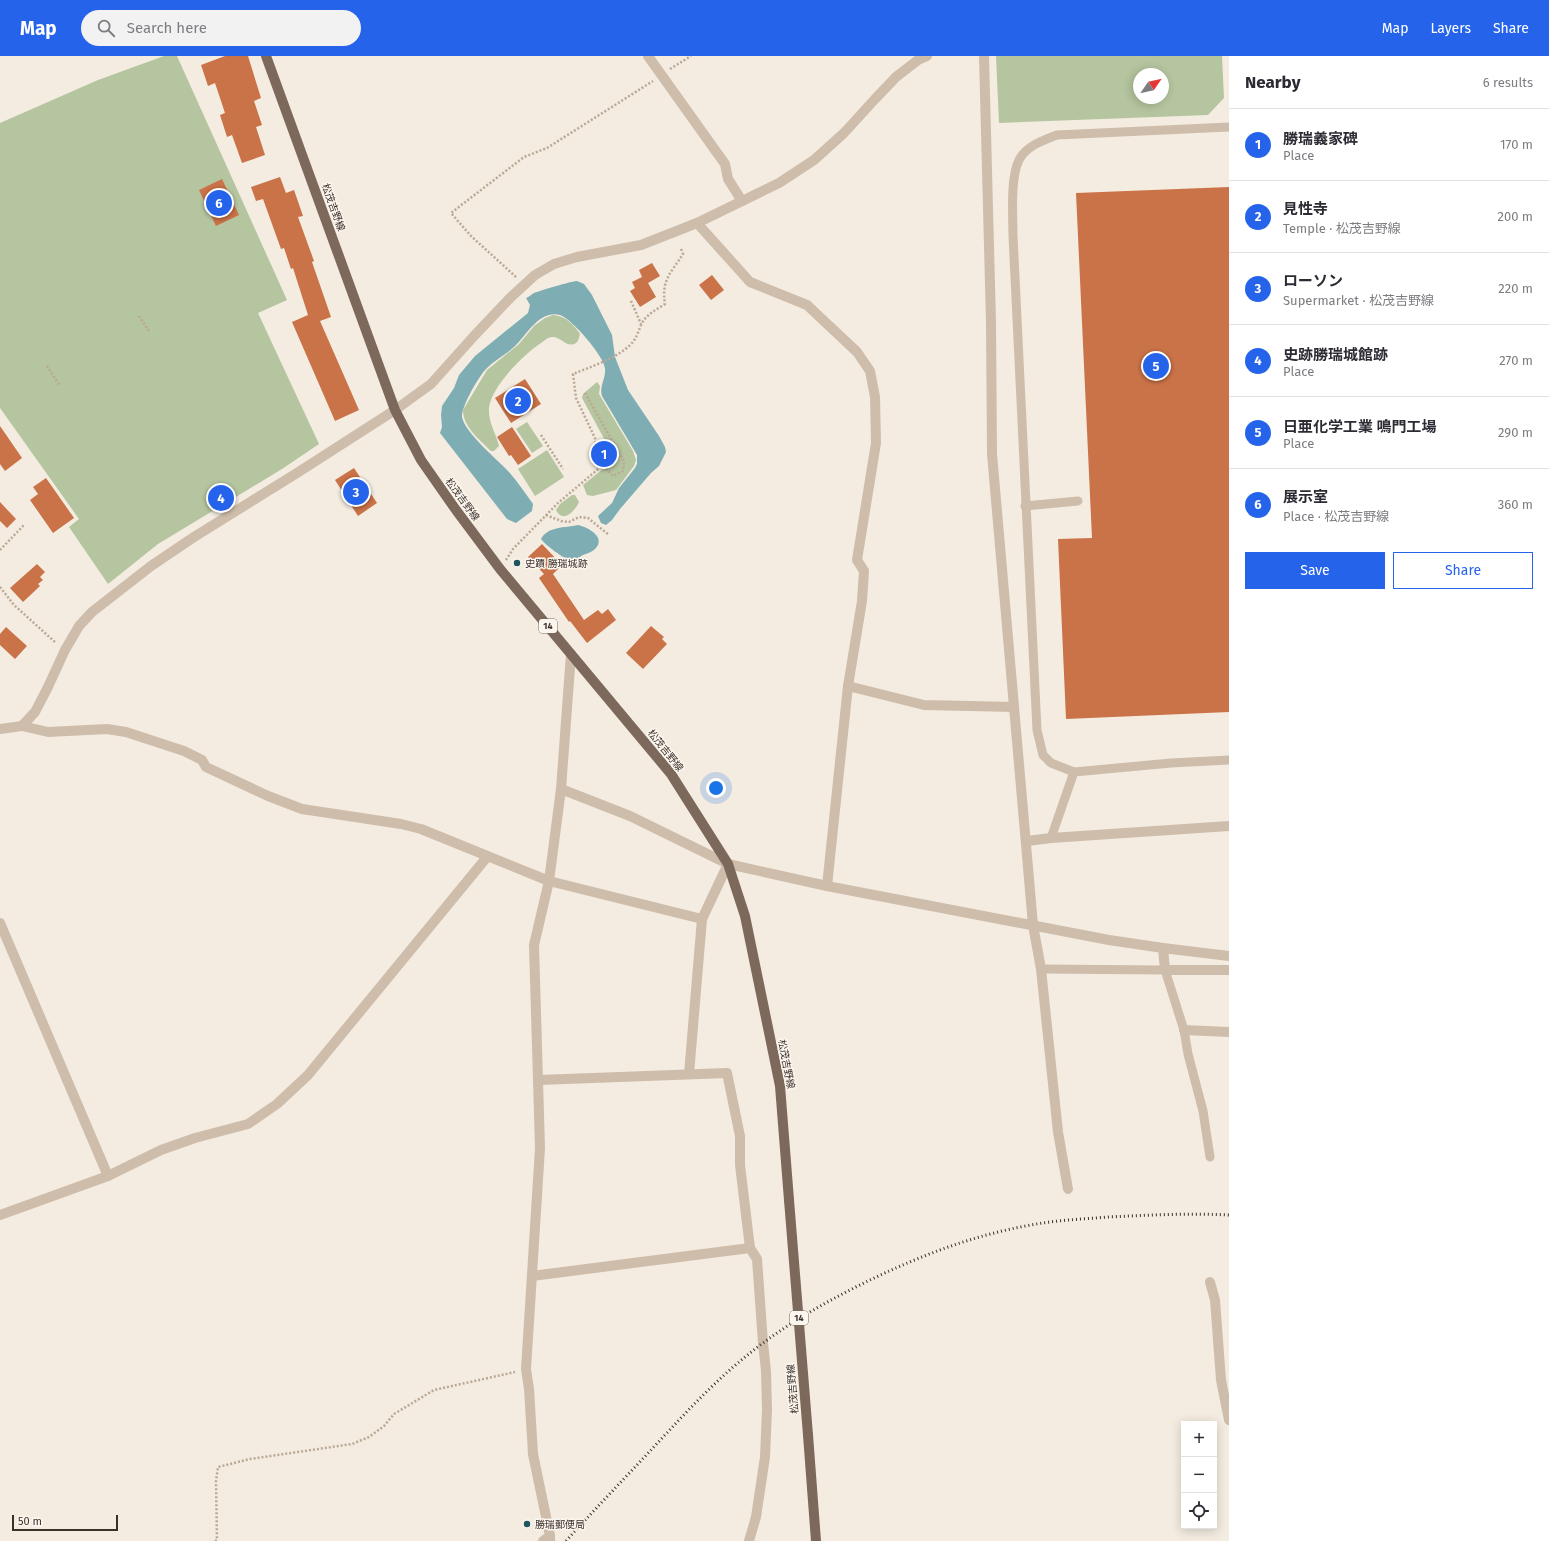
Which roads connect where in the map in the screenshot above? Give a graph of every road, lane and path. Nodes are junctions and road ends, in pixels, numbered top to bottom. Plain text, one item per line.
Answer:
1 (266, 56) edge
2 (648, 56) edge
3 (691, 56) edge
4 (927, 56) edge
5 (984, 56) edge
6 (662, 75) junction
7 (1229, 127) edge
8 (742, 201) junction
9 (697, 223) junction
10 (681, 249) dead end
11 (525, 285) junction
12 (631, 301) dead end
13 (139, 316) dead end
14 (641, 324) junction
15 (149, 331) dead end
16 (47, 366) dead end
17 (60, 386) dead end
18 (585, 393) dead end
19 (394, 410) junction
20 (541, 435) dead end
21 (603, 466) junction
22 (563, 469) dead end
23 (1078, 501) dead end
24 (1026, 506) junction
25 (546, 515) junction
26 (24, 526) dead end
27 (609, 535) dead end
28 (0, 550) edge
29 (500, 569) junction
30 (0, 587) edge
31 (65, 650) junction
32 (571, 654) junction
33 (848, 686) junction
34 (1014, 707) junction
35 (22, 726) junction
36 (0, 730) edge
37 (1229, 760) edge
38 (1074, 772) junction
39 (561, 789) junction
40 (1229, 826) edge
41 (1052, 838) junction
42 (1027, 841) junction
43 (487, 856) junction
44 (728, 864) junction
45 (549, 881) junction
46 (827, 886) junction
47 (702, 919) junction
48 (0, 923) edge
49 (1033, 925) junction
50 (1164, 948) junction
51 (1229, 956) edge
52 (1040, 970) junction
53 (1165, 970) junction
54 (1229, 970) edge
55 (1184, 1030) junction
56 (1229, 1032) edge
57 (689, 1074) junction
58 (539, 1080) junction
59 (1210, 1157) dead end
60 (108, 1176) junction
61 (1068, 1189) dead end
62 (0, 1215) edge
63 (750, 1248) junction
64 (532, 1276) junction
65 (1210, 1282) dead end
66 (526, 1369) junction
67 (1225, 1381) edge
68 (1229, 1420) edge
69 (548, 1539) edge
70 (215, 1541) edge
71 (750, 1541) edge
72 (816, 1541) edge

1 - 19 main road, 松茂吉野線 / 14
2 - 6 street
3 - 6 path
4 - 8 street
5 - 34 street
6 - 8 street
6 - 11 path
7 - 24 lane
8 - 9 street
9 - 11 street
9 - 33 street
10 - 14 path
11 - 19 street
12 - 14 path
13 - 15 path
14 - 21 path
16 - 17 path
18 - 21 path
19 - 29 main road, 松茂吉野線 / 14
19 - 31 street
20 - 22 path
21 - 25 path
23 - 24 lane
24 - 38 lane
25 - 27 path
25 - 29 path
26 - 28 path
29 - 32 main road, 松茂吉野線 / 14
30 - 31 path
31 - 35 street
32 - 39 street
32 - 44 main road, 松茂吉野線 / 14
33 - 34 street
33 - 46 street
34 - 42 street
35 - 36 street
35 - 43 street
37 - 38 lane
38 - 41 lane
39 - 44 street
39 - 45 street
40 - 41 street
41 - 42 street
42 - 49 street
43 - 45 street
43 - 60 street
44 - 46 street
44 - 47 street
44 - 72 main road, 松茂吉野線 / 14, bridge
45 - 47 street
45 - 58 street
46 - 49 street
47 - 57 street
48 - 60 street
49 - 50 street
49 - 52 street
50 - 51 street
50 - 53 street
52 - 53 lane
52 - 61 street
53 - 54 street
53 - 55 lane
55 - 56 street
55 - 59 lane
57 - 58 street
57 - 63 street
58 - 64 street
60 - 62 street
63 - 64 street
63 - 71 street
64 - 66 street
65 - 67 street
66 - 69 street
66 - 70 path
67 - 68 street

